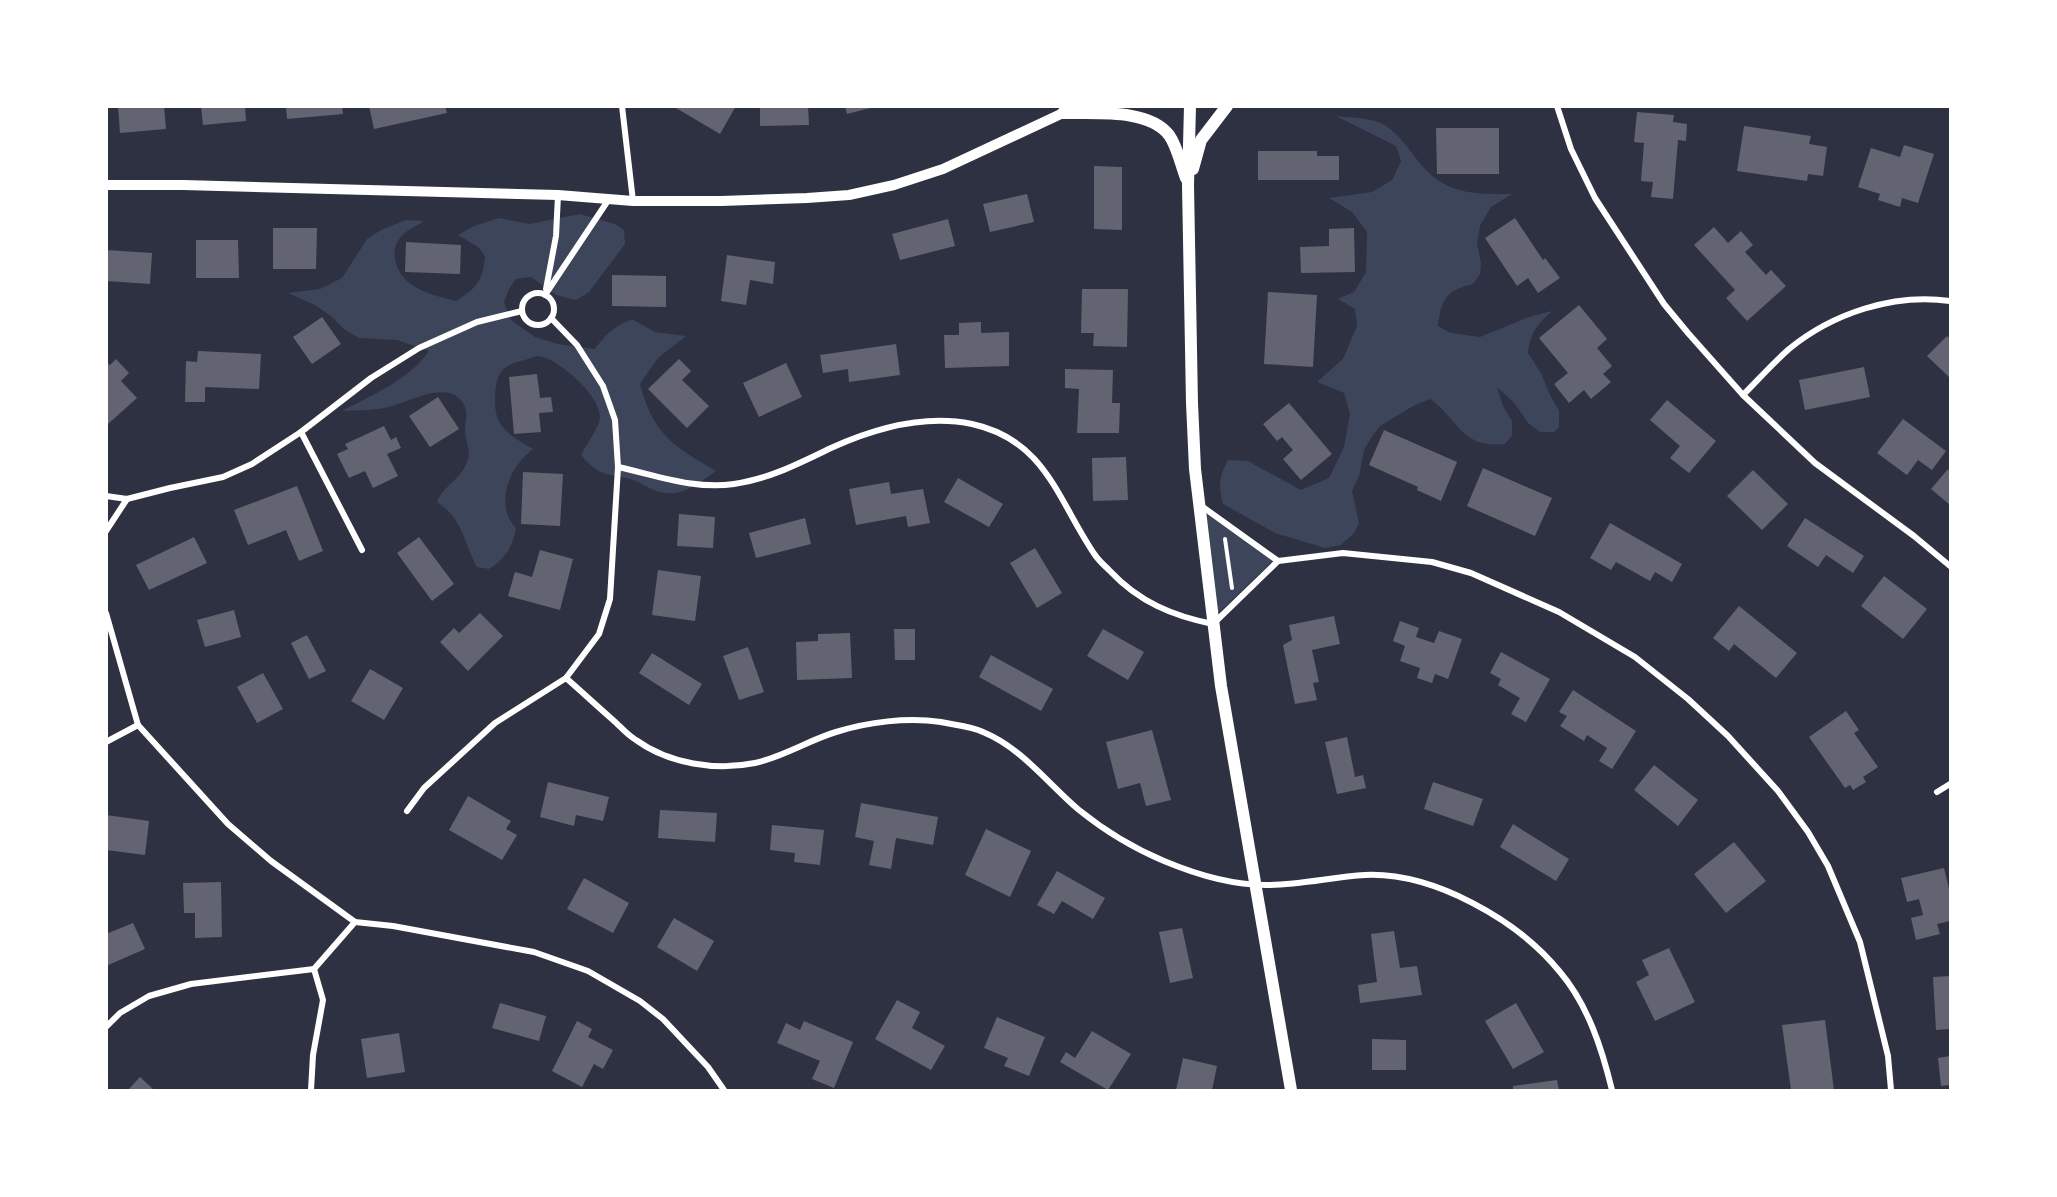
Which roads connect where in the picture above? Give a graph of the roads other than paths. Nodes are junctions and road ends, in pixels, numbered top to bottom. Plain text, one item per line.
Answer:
1 (622, 106) edge
2 (1075, 106) edge
3 (1100, 106) edge
4 (1190, 106) edge
5 (1227, 106) edge
6 (1557, 106) edge
7 (1063, 113) junction
8 (1188, 184) junction
9 (106, 185) edge
10 (558, 195) junction
11 (609, 199) junction
12 (633, 201) junction
13 (545, 295) junction
14 (1950, 301) edge
15 (522, 311) junction
16 (552, 318) junction
17 (1743, 395) junction
18 (301, 432) junction
19 (618, 467) junction
20 (106, 496) edge
21 (127, 500) junction
22 (1199, 504) junction
23 (106, 531) edge
24 (362, 550) dead end
25 (1278, 561) junction
26 (1950, 566) edge
27 (106, 613) edge
28 (1213, 624) junction
29 (566, 678) junction
30 (138, 725) junction
31 (106, 742) edge
32 (1950, 784) edge
33 (1937, 792) dead end
34 (407, 811) dead end
35 (1256, 884) junction
36 (355, 922) junction
37 (314, 969) junction
38 (106, 1027) edge
39 (311, 1090) edge
40 (724, 1090) edge
41 (1291, 1090) edge
42 (1612, 1090) edge
43 (1891, 1090) edge

1 - 12 street
2 - 7 main road
3 - 7 street
4 - 8 main road
5 - 8 main road
6 - 17 street
7 - 8 main road
7 - 12 street
8 - 22 main road
9 - 10 street
10 - 11 street
10 - 13 street
11 - 12 street
11 - 13 street
13 - 15 street
13 - 16 street
14 - 17 street
15 - 16 street
15 - 18 street
16 - 19 street
17 - 26 street
18 - 21 street
18 - 24 street
19 - 28 street
19 - 29 street
20 - 21 street
21 - 23 street
22 - 25 street
22 - 28 main road
25 - 28 street
25 - 43 street
27 - 30 street
28 - 35 main road
29 - 34 street
29 - 35 street
30 - 31 street
30 - 36 street
32 - 33 street
35 - 41 main road
35 - 42 street
36 - 37 street
36 - 40 street
37 - 38 street
37 - 39 street

